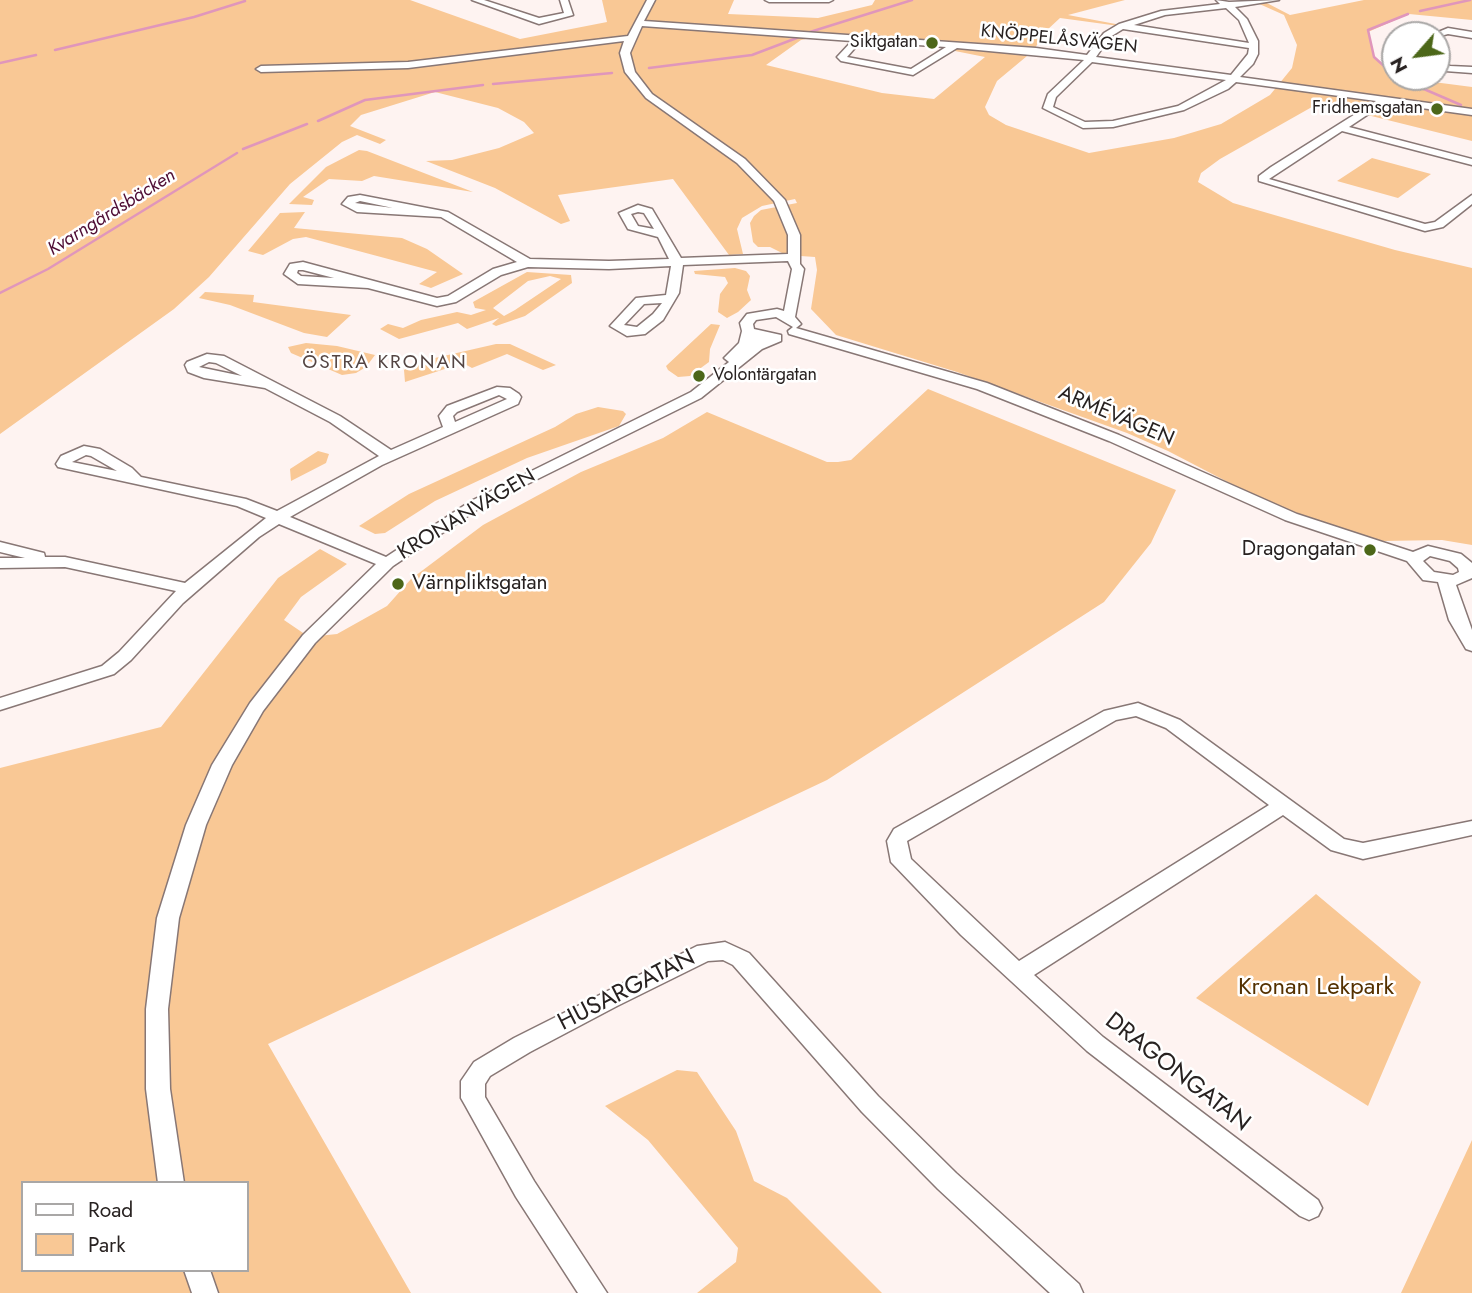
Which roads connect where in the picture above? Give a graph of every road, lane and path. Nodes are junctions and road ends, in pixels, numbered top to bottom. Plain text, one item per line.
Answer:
1 (476, 0) edge
2 (564, 0) edge
3 (651, 0) edge
4 (769, 0) edge
5 (829, 0) edge
6 (1275, 0) edge
7 (1224, 3) edge
8 (640, 23) junction
9 (1122, 26) junction
10 (1451, 32) edge
11 (1472, 34) edge
12 (630, 38) junction
13 (859, 38) junction
14 (956, 45) junction
15 (1254, 46) junction
16 (1091, 58) junction
17 (1451, 68) edge
18 (261, 69) dead end
19 (1472, 70) edge
20 (1237, 78) junction
21 (1384, 98) junction
22 (1472, 112) edge
23 (1342, 128) junction
24 (1472, 162) edge
25 (1472, 198) edge
26 (444, 214) junction
27 (663, 234) dead end
28 (795, 261) junction
29 (527, 262) junction
30 (677, 262) junction
31 (368, 284) junction
32 (671, 298) dead end
33 (761, 314) junction
34 (791, 324) junction
35 (748, 331) junction
36 (774, 338) junction
37 (269, 385) dead end
38 (678, 403) junction
39 (451, 429) dead end
40 (389, 456) junction
41 (136, 480) dead end
42 (279, 517) junction
43 (0, 547) edge
44 (1415, 558) junction
45 (48, 560) junction
46 (0, 563) edge
47 (387, 563) junction
48 (1469, 566) edge
49 (1446, 581) junction
50 (188, 589) junction
51 (1472, 645) edge
52 (41, 690) junction
53 (0, 693) edge
54 (0, 704) edge
55 (1282, 806) junction
56 (1472, 828) edge
57 (1019, 973) junction
58 (172, 1181) edge
59 (1309, 1208) dead end
60 (198, 1272) edge
61 (205, 1293) edge
62 (594, 1293) edge
63 (1070, 1293) edge

1 - 2 street
3 - 8 street
4 - 5 street
6 - 7 street
7 - 9 street
7 - 15 street
8 - 12 street
8 - 13 street, KNÖPPELÅSVÄGEN
9 - 15 street
9 - 16 street
10 - 11 street
12 - 18 street
12 - 28 street
13 - 14 street, KNÖPPELÅSVÄGEN
13 - 14 street
14 - 16 street, KNÖPPELÅSVÄGEN
15 - 20 street
16 - 20 street, KNÖPPELÅSVÄGEN
16 - 20 street
17 - 19 street
20 - 21 street, KNÖPPELÅSVÄGEN
21 - 22 street, KNÖPPELÅSVÄGEN
21 - 23 street
23 - 24 street
23 - 25 street
26 - 26 street
26 - 29 street
27 - 30 street
28 - 30 street
28 - 33 street
28 - 34 street
29 - 30 street
29 - 31 street
30 - 32 street
31 - 31 street
33 - 34 street, ARMÉVÄGEN
33 - 35 street, KRONANVÄGEN
34 - 36 street, KRONANVÄGEN
34 - 44 street, ARMÉVÄGEN
35 - 36 street
35 - 38 street, KRONANVÄGEN
36 - 38 street, KRONANVÄGEN
37 - 40 street
38 - 47 street, KRONANVÄGEN
39 - 40 street
40 - 42 street
41 - 42 street
42 - 47 street
42 - 50 street
43 - 45 street
44 - 48 street
44 - 49 street
45 - 46 street
45 - 50 street
47 - 58 street, KRONANVÄGEN
48 - 49 street
49 - 51 street
50 - 52 street
52 - 53 street
52 - 54 street
55 - 56 street, DRAGONGATAN
55 - 57 street
55 - 57 street, DRAGONGATAN
57 - 59 street, DRAGONGATAN
60 - 61 street
62 - 63 street, HUSARGATAN

